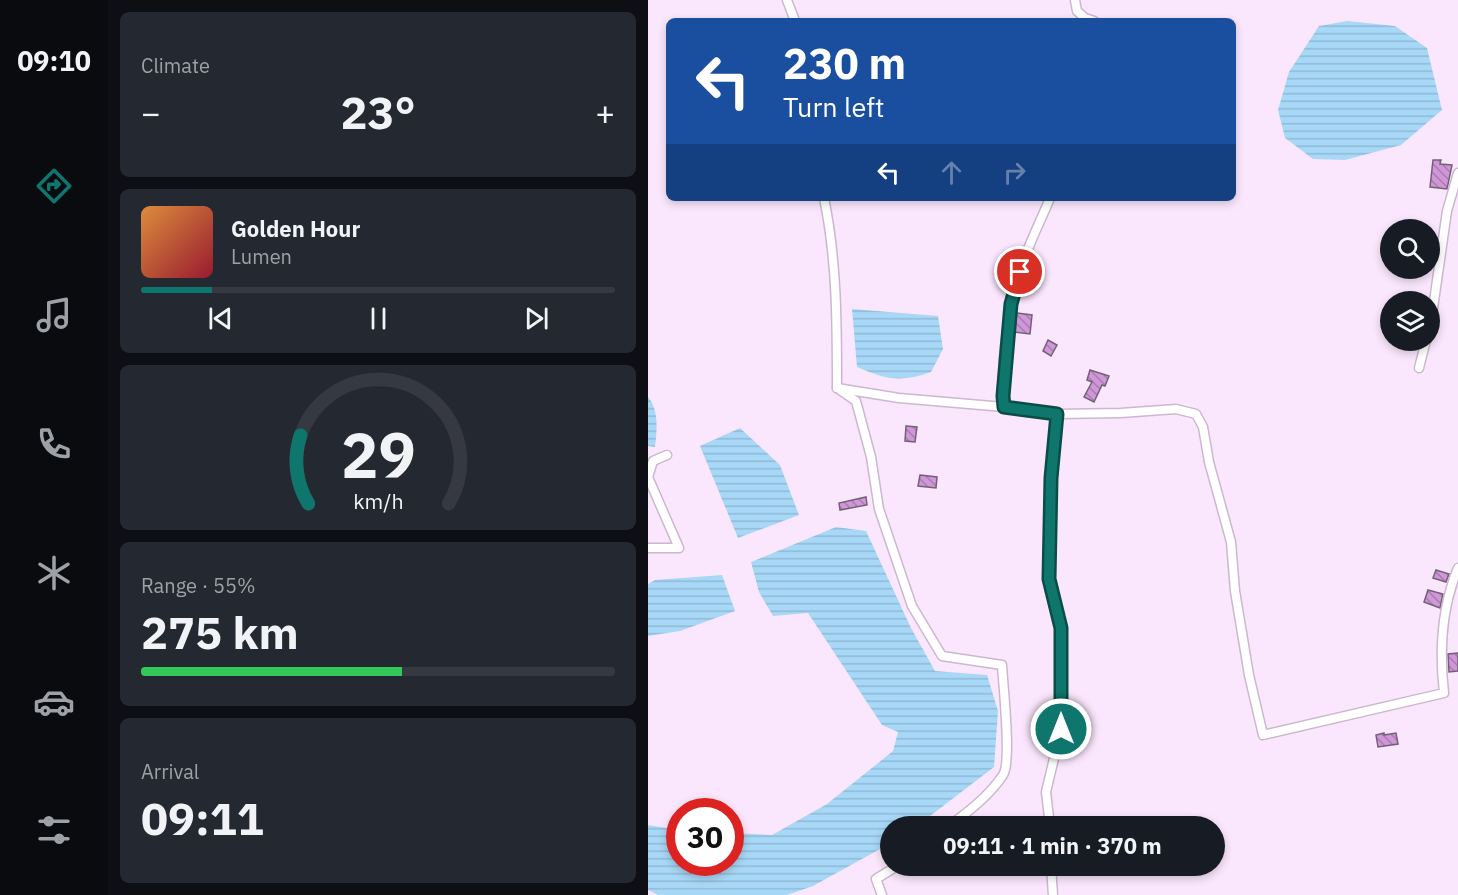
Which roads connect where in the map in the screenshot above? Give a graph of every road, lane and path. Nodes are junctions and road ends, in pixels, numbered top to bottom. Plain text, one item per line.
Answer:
1 (788, 0) edge
2 (1076, 0) edge
3 (794, 18) edge
4 (1085, 18) edge
5 (1458, 173) edge
6 (825, 201) edge
7 (1049, 201) edge
8 (1437, 291) edge
9 (1423, 351) edge
10 (1419, 368) dead end
11 (837, 388) junction
12 (1004, 407) junction
13 (1057, 414) junction
14 (667, 455) dead end
15 (648, 548) edge
16 (1458, 568) edge
17 (961, 816) edge
18 (1049, 816) edge
19 (881, 876) edge
20 (1052, 876) edge
21 (882, 895) edge
22 (1053, 895) edge

1 - 3 street
2 - 4 street
5 - 8 street
6 - 11 street
7 - 12 street
9 - 10 street
11 - 12 street
11 - 17 street
12 - 13 street
13 - 16 street
13 - 18 street
14 - 15 street
19 - 21 street
20 - 22 street

